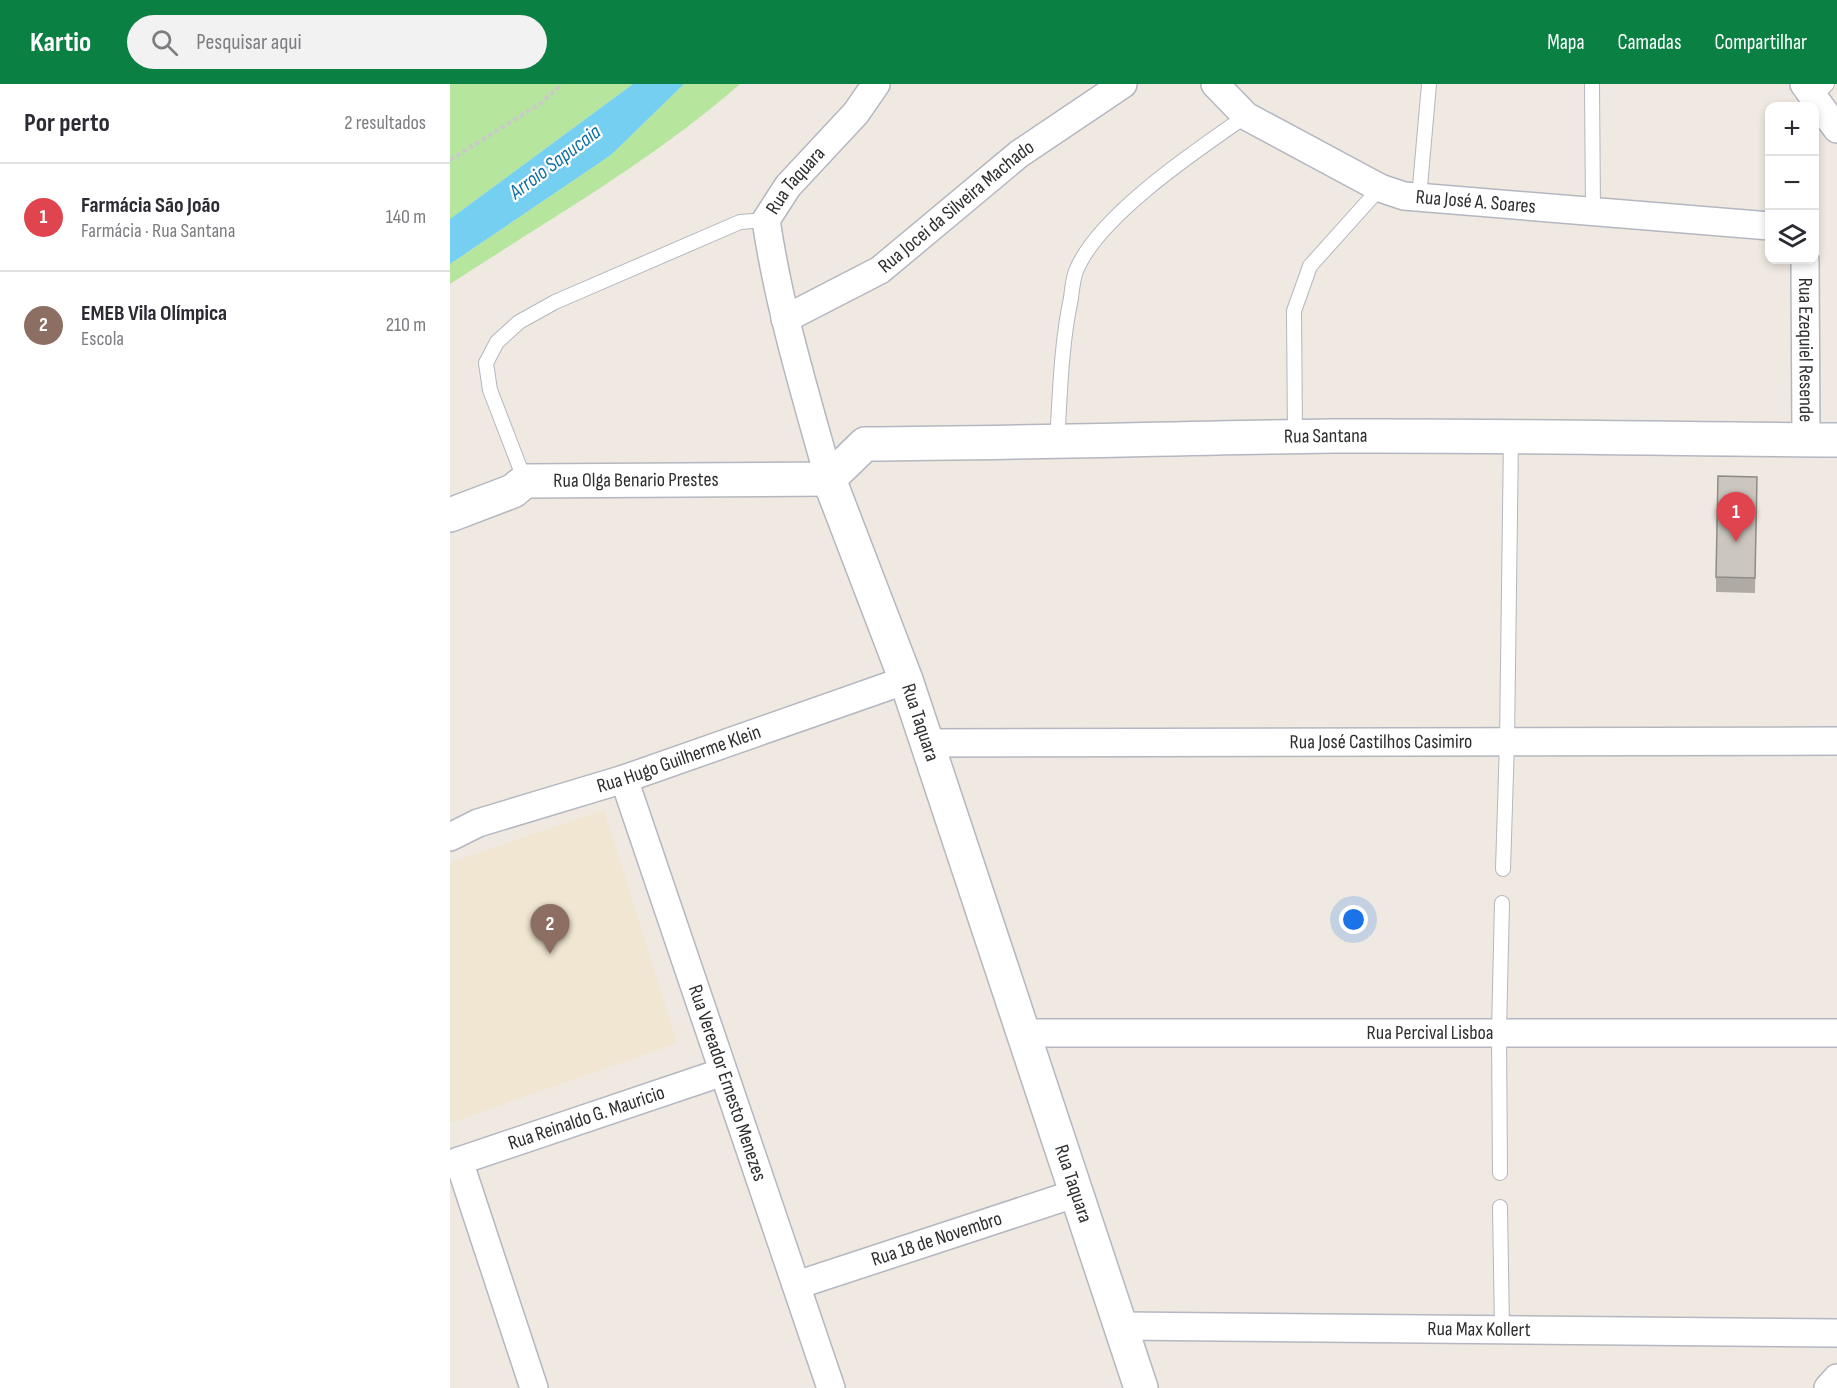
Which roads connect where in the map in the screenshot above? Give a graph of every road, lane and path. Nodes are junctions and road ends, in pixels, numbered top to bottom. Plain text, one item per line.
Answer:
1 (562, 84) edge
2 (876, 84) edge
3 (1122, 84) edge
4 (1215, 84) edge
5 (1430, 84) edge
6 (1592, 84) edge
7 (1814, 93) edge
8 (1246, 116) junction
9 (1837, 129) edge
10 (450, 160) edge
11 (1380, 188) junction
12 (1419, 198) junction
13 (1593, 212) junction
14 (766, 220) junction
15 (1765, 226) edge
16 (1805, 264) edge
17 (785, 319) junction
18 (1512, 436) junction
19 (1295, 438) junction
20 (1821, 440) edge
21 (1057, 442) junction
22 (829, 479) junction
23 (525, 481) junction
24 (450, 515) edge
25 (906, 680) junction
26 (1837, 741) edge
27 (1507, 742) junction
28 (927, 743) junction
29 (624, 779) junction
30 (450, 837) edge
31 (1503, 868) dead end
32 (1502, 903) dead end
33 (1499, 1032) junction
34 (1024, 1033) junction
35 (1837, 1033) edge
36 (723, 1072) junction
37 (454, 1163) edge
38 (1500, 1173) dead end
39 (1077, 1192) junction
40 (1500, 1207) dead end
41 (797, 1285) junction
42 (1121, 1326) junction
43 (1502, 1329) junction
44 (1837, 1333) edge
45 (1837, 1378) edge
46 (534, 1388) edge
47 (831, 1388) edge
48 (1141, 1388) edge
49 (1828, 1388) edge

1 - 10 path
2 - 14 street, Rua Taquara
3 - 17 street, Rua Jocei da Silveira Machado
4 - 8 street, Rua José A. Soares
5 - 12 lane
6 - 13 lane
7 - 9 street
8 - 11 street, Rua José A. Soares
8 - 21 lane
11 - 12 street, Rua José A. Soares
11 - 19 lane
12 - 13 street, Rua José A. Soares
13 - 15 street, Rua José A. Soares
14 - 17 street, Rua Taquara
14 - 23 lane
16 - 20 street, Rua Ezequiel Resende
17 - 22 street, Rua Taquara
18 - 19 main road, Rua Santana
18 - 20 main road, Rua Santana
18 - 27 lane
19 - 21 main road, Rua Santana
21 - 22 main road, Rua Santana
22 - 23 main road, Rua Olga Benario Prestes
22 - 25 main road, Rua Taquara
23 - 24 main road, Rua Olga Benario Prestes
25 - 28 main road, Rua Taquara
25 - 29 street, Rua Hugo Guilherme Klein
26 - 27 street, Rua José Castilhos Casimiro
27 - 28 street, Rua José Castilhos Casimiro
27 - 31 lane
28 - 34 main road, Rua Taquara
29 - 30 street, Rua Hugo Guilherme Klein
29 - 36 street, Rua Vereador Ernesto Menezes
32 - 33 lane
33 - 34 street, Rua Percival Lisboa
33 - 35 street, Rua Percival Lisboa
33 - 38 lane
34 - 39 main road, Rua Taquara
36 - 37 street, Rua Reinaldo G. Mauricio
36 - 41 street, Rua Vereador Ernesto Menezes
37 - 46 street
39 - 41 street, Rua 18 de Novembro
39 - 42 main road, Rua Taquara
40 - 43 lane
41 - 47 street, Rua Vereador Ernesto Menezes
42 - 43 street, Rua Max Kollert
42 - 48 main road, Rua Taquara
43 - 44 street, Rua Max Kollert
45 - 49 street

